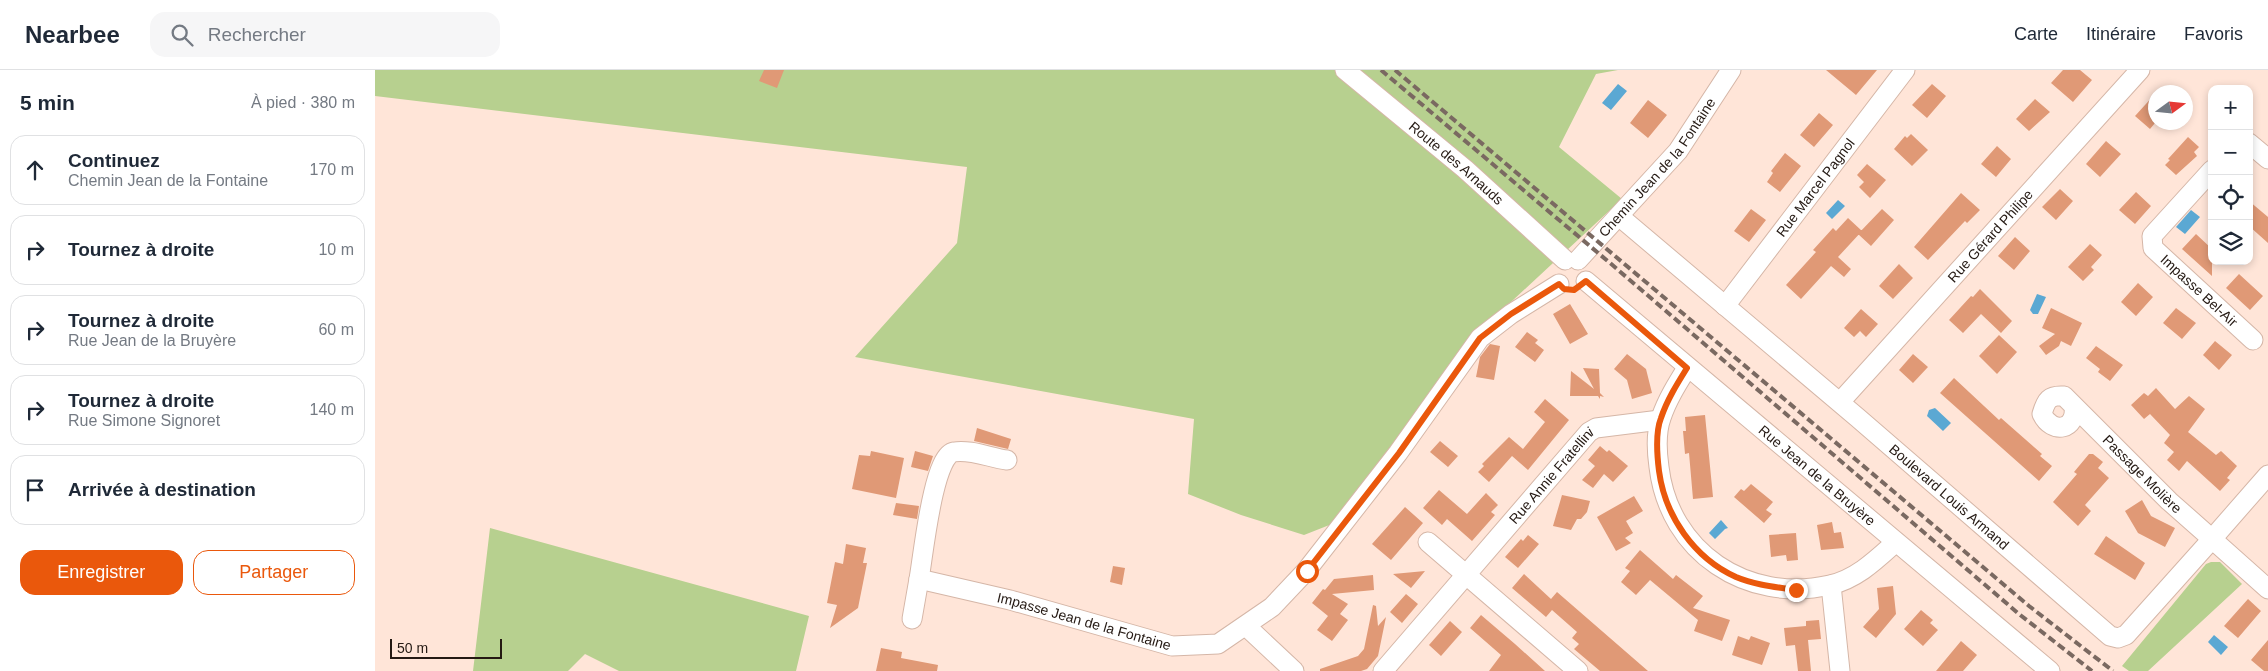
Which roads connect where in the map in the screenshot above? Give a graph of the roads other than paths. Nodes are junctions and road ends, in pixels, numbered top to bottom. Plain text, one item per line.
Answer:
1 (1345, 70) edge
2 (1731, 70) edge
3 (1905, 70) edge
4 (2139, 70) edge
5 (2253, 146) edge
6 (2268, 159) edge
7 (2208, 174) edge
8 (1620, 217) junction
9 (1571, 260) junction
10 (1586, 281) junction
11 (1559, 284) junction
12 (1725, 306) junction
13 (2253, 340) dead end
14 (1687, 368) junction
15 (1840, 402) junction
16 (2074, 406) dead end
17 (1660, 420) junction
18 (1007, 460) dead end
19 (2268, 475) edge
20 (2212, 539) junction
21 (1428, 542) dead end
22 (1896, 542) junction
23 (1465, 574) junction
24 (919, 579) junction
25 (1831, 585) junction
26 (2268, 589) edge
27 (912, 619) dead end
28 (1246, 626) junction
29 (1294, 671) edge
30 (1383, 671) edge
31 (1579, 671) edge
32 (1840, 671) edge
33 (2050, 671) edge

1 - 9 street, Route des Arnauds
2 - 8 street, Chemin Jean de la Fontaine
3 - 12 street, Rue Marcel Pagnol
4 - 15 street, Rue Gérard Philipe
5 - 6 street
7 - 13 street, Impasse Bel-Air
8 - 9 street, Chemin Jean de la Fontaine
8 - 12 street, Boulevard Louis Armand
9 - 10 street
9 - 11 street
10 - 11 street
10 - 14 street, Rue Jean de la Bruyère
11 - 28 street
12 - 15 street, Boulevard Louis Armand
14 - 17 street
14 - 22 street, Rue Jean de la Bruyère
15 - 20 street, Boulevard Louis Armand
16 - 20 street, Passage Molière
17 - 23 street, Rue Annie Fratellini
17 - 25 street
18 - 24 street
19 - 20 street, Boulevard Louis Armand
20 - 26 street
21 - 23 street
22 - 25 street
22 - 33 street, Rue Jean de la Bruyère
23 - 30 street, Rue Annie Fratellini
23 - 31 street
24 - 27 street
24 - 28 street, Impasse Jean de la Fontaine
25 - 32 street
28 - 29 street

